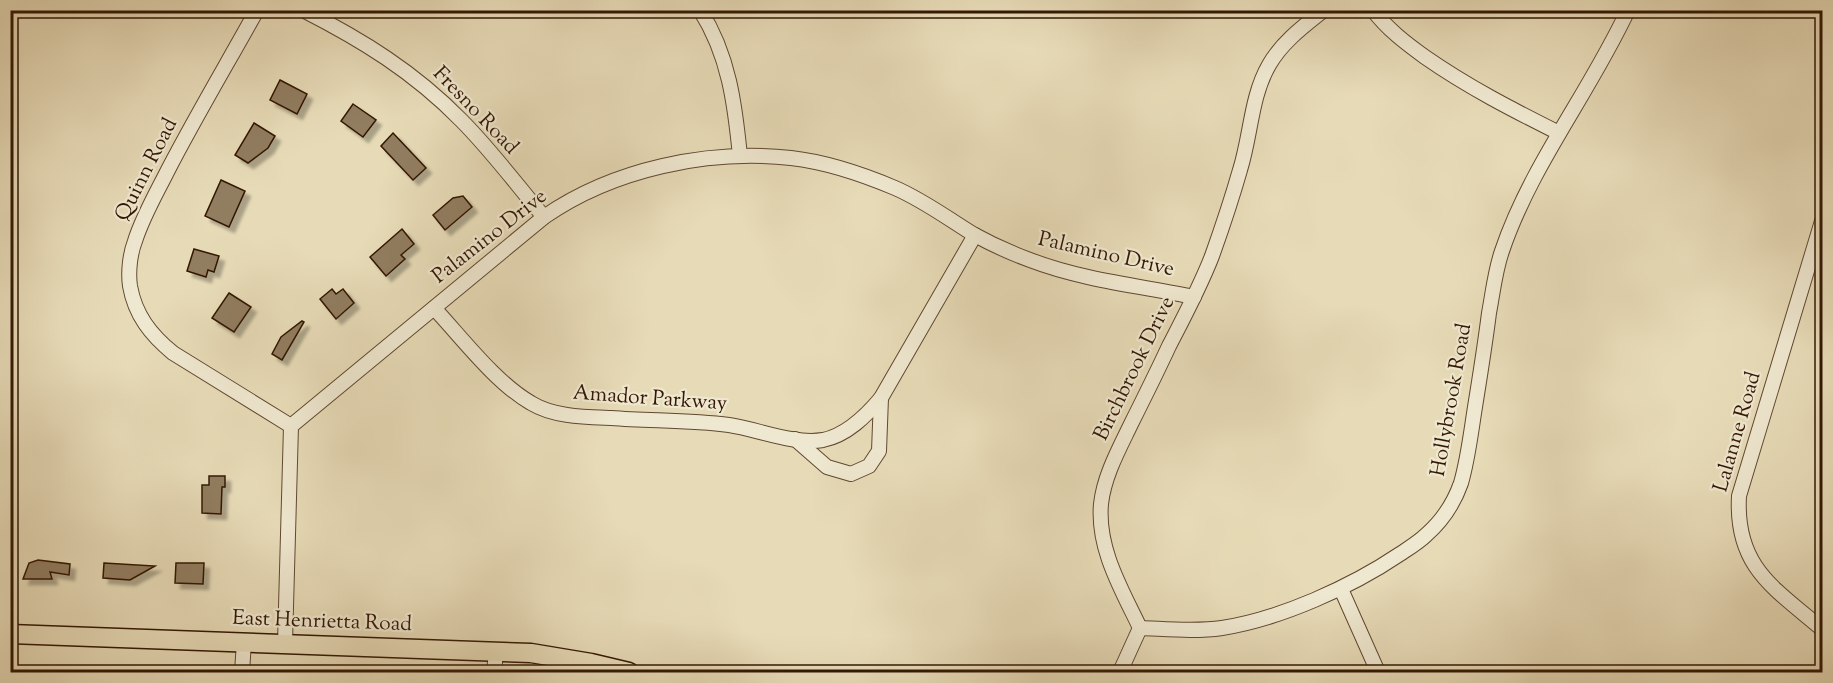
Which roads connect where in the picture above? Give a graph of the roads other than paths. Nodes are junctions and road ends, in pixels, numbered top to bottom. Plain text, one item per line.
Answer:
1 (257, 10) edge
2 (303, 10) edge
3 (700, 10) edge
4 (1324, 10) edge
5 (1373, 10) edge
6 (1628, 10) edge
7 (1559, 134) junction
8 (740, 156) junction
9 (544, 217) junction
10 (1822, 220) edge
11 (975, 235) junction
12 (1194, 297) junction
13 (434, 308) junction
14 (881, 398) junction
15 (291, 426) junction
16 (795, 439) junction
17 (1341, 589) junction
18 (1140, 628) junction
19 (1822, 629) edge
20 (10, 634) edge
21 (244, 642) junction
22 (285, 643) junction
23 (496, 652) junction
24 (599, 669) edge
25 (242, 672) edge
26 (494, 672) edge
27 (629, 672) edge
28 (1120, 672) edge
29 (1378, 672) edge

1 - 15 street, Quinn Road
2 - 9 street, Fresno Road
3 - 8 street
4 - 12 street, Birchbrook Drive
5 - 7 street
6 - 7 street, Hollybrook Road
7 - 17 street, Hollybrook Road
8 - 9 street, Palamino Drive
8 - 11 street, Palamino Drive
9 - 13 street, Palamino Drive
10 - 19 street, Lalanne Road
11 - 12 street, Palamino Drive
11 - 14 street, Amador Parkway
12 - 18 street, Birchbrook Drive
13 - 15 street, Palamino Drive
13 - 16 street, Amador Parkway
14 - 16 street, Amador Parkway
14 - 16 street, Amador Parkway
15 - 22 street
17 - 18 street, Hollybrook Road
17 - 29 street
18 - 28 street
20 - 21 main road, East Henrietta Road
21 - 22 main road, East Henrietta Road
21 - 25 street
22 - 23 main road, East Henrietta Road
23 - 24 main road, East Henrietta Road
23 - 26 street
24 - 27 main road, East Henrietta Road

